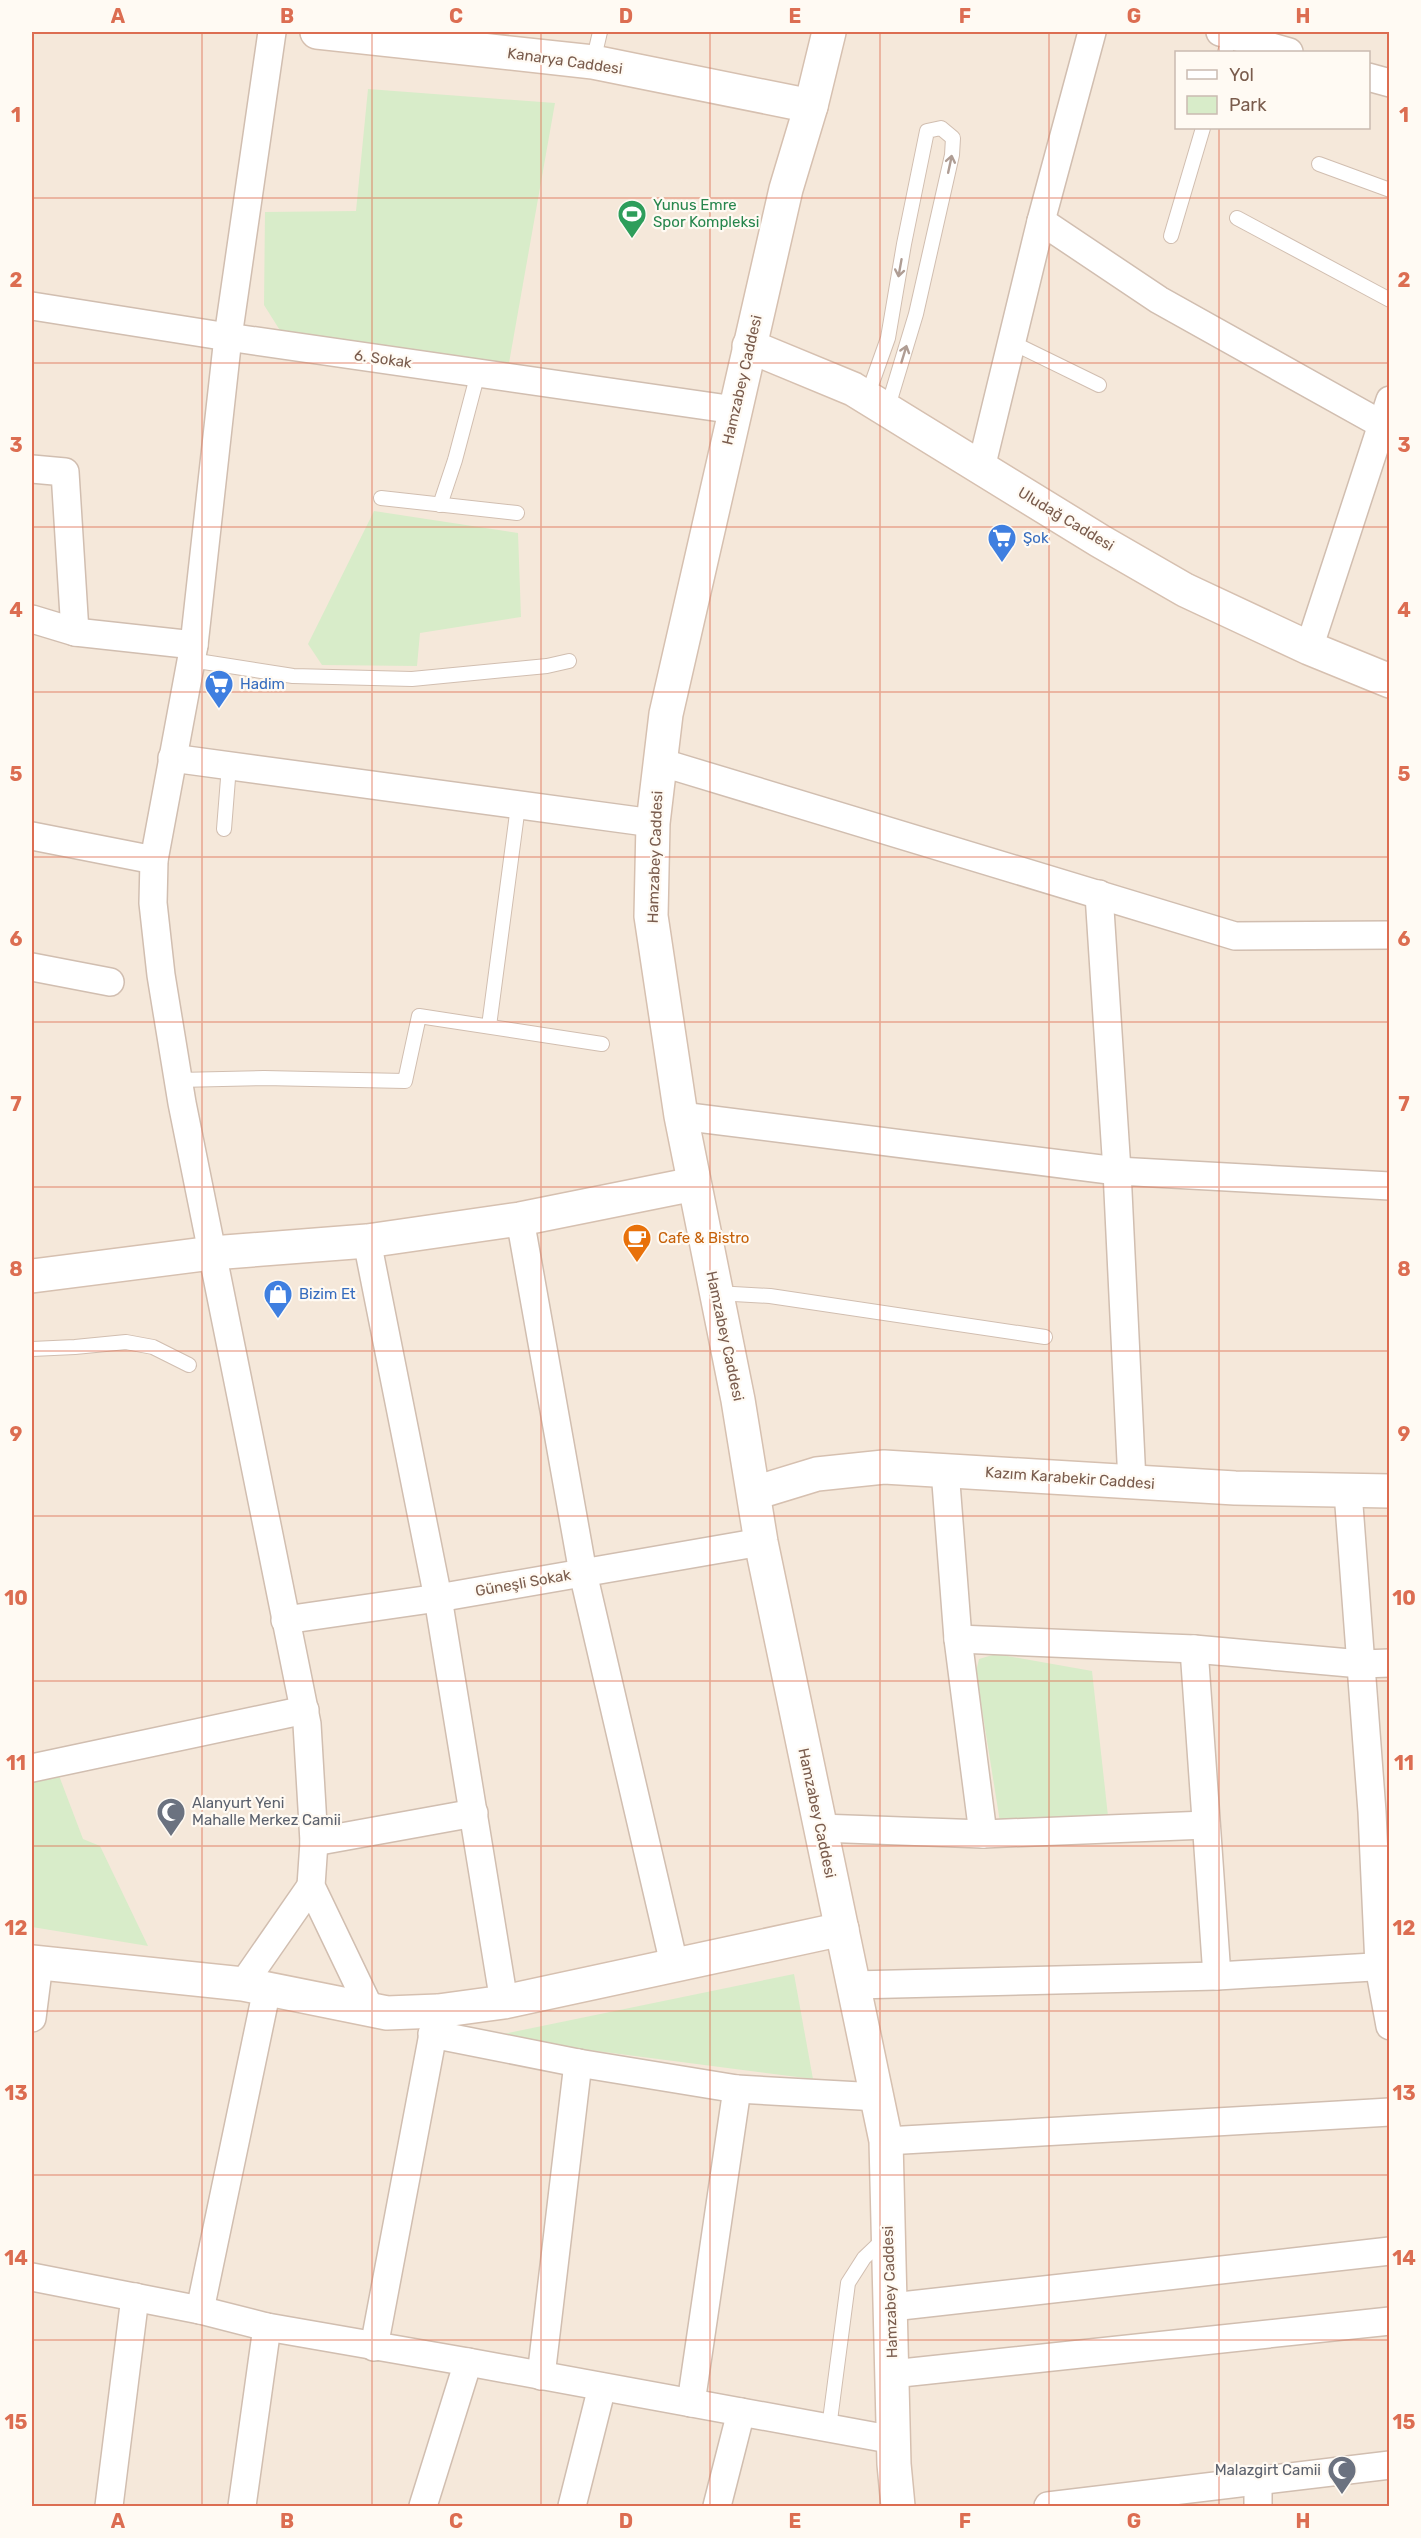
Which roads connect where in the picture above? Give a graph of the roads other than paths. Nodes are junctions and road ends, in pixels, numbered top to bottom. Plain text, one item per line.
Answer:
1 (273, 32) edge
2 (316, 32) edge
3 (829, 32) edge
4 (1092, 32) edge
5 (1225, 40) edge
6 (597, 47) edge
7 (1284, 51) edge
8 (1370, 78) edge
9 (1389, 83) edge
10 (811, 106) junction
11 (1203, 129) edge
12 (1319, 164) dead end
13 (1389, 190) edge
14 (1237, 218) dead end
15 (1041, 221) junction
16 (1172, 236) dead end
17 (1389, 300) edge
18 (32, 306) edge
19 (228, 337) junction
20 (1011, 342) junction
21 (749, 346) junction
22 (478, 373) junction
23 (1100, 385) dead end
24 (877, 403) junction
25 (735, 410) junction
26 (1387, 417) edge
27 (981, 468) junction
28 (32, 469) edge
29 (381, 498) dead end
30 (440, 505) junction
31 (517, 513) dead end
32 (32, 619) edge
33 (75, 632) junction
34 (1308, 648) junction
35 (193, 652) junction
36 (569, 661) dead end
37 (1389, 681) edge
38 (172, 758) junction
39 (660, 762) junction
40 (230, 766) junction
41 (518, 806) junction
42 (653, 823) junction
43 (224, 829) dead end
44 (32, 836) edge
45 (153, 860) junction
46 (1099, 894) junction
47 (1389, 935) edge
48 (32, 967) edge
49 (110, 982) dead end
50 (489, 1026) junction
51 (602, 1044) dead end
52 (178, 1080) junction
53 (681, 1116) junction
54 (1117, 1171) junction
55 (694, 1184) junction
56 (1389, 1186) edge
57 (520, 1219) junction
58 (368, 1240) junction
59 (212, 1253) junction
60 (32, 1276) edge
61 (716, 1293) junction
62 (1045, 1337) dead end
63 (32, 1349) edge
64 (189, 1365) dead end
65 (945, 1470) junction
66 (1132, 1482) junction
67 (1389, 1491) edge
68 (1347, 1492) junction
69 (754, 1493) junction
70 (761, 1542) junction
71 (583, 1573) junction
72 (438, 1598) junction
73 (285, 1620) junction
74 (958, 1639) junction
75 (1194, 1649) junction
76 (1389, 1663) edge
77 (1361, 1664) junction
78 (305, 1710) junction
79 (32, 1768) edge
80 (474, 1813) junction
81 (1206, 1825) junction
82 (820, 1828) junction
83 (983, 1834) junction
84 (314, 1842) junction
85 (311, 1886) junction
86 (842, 1929) junction
87 (35, 1963) edge
88 (674, 1964) junction
89 (1384, 1966) edge
90 (1217, 1976) junction
91 (854, 1985) junction
92 (255, 1986) junction
93 (504, 2002) junction
94 (370, 2009) junction
95 (32, 2018) edge
96 (435, 2023) junction
97 (1389, 2026) edge
98 (578, 2063) junction
99 (737, 2089) junction
100 (878, 2097) junction
101 (1389, 2112) edge
102 (886, 2141) junction
103 (889, 2235) junction
104 (1389, 2252) edge
105 (32, 2277) edge
106 (135, 2298) junction
107 (892, 2307) junction
108 (200, 2310) junction
109 (1389, 2321) edge
110 (267, 2327) junction
111 (374, 2347) junction
112 (468, 2362) junction
113 (892, 2374) junction
114 (541, 2376) junction
115 (602, 2387) junction
116 (691, 2403) junction
117 (741, 2412) junction
118 (829, 2428) junction
119 (894, 2440) junction
120 (1389, 2465) edge
121 (1258, 2494) edge
122 (1099, 2504) edge
123 (109, 2506) edge
124 (242, 2506) edge
125 (423, 2506) edge
126 (572, 2506) edge
127 (717, 2506) edge
128 (898, 2506) edge
129 (1048, 2506) edge

1 - 19 street
2 - 6 street, Kanarya Caddesi
3 - 10 street, Hamzabey Caddesi
4 - 15 street
5 - 7 street
6 - 10 street, Kanarya Caddesi
8 - 9 street
10 - 21 street, Hamzabey Caddesi
11 - 16 lane
12 - 13 lane
14 - 17 lane
15 - 20 street
15 - 26 street
18 - 19 street, 6. Sokak
19 - 22 street, 6. Sokak
19 - 35 street
20 - 23 lane
20 - 27 street
21 - 24 street, Uludağ Caddesi
21 - 25 street, Hamzabey Caddesi
22 - 25 street, 6. Sokak
22 - 30 lane
24 -> 24 lane
24 - 27 street, Uludağ Caddesi
25 - 39 street, Hamzabey Caddesi
26 - 34 street
27 - 34 street, Uludağ Caddesi
28 - 33 street
29 - 30 lane
30 - 31 lane
32 - 33 street
33 - 35 street
34 - 37 street, Uludağ Caddesi
35 - 36 lane
35 - 38 street
38 - 40 street
38 - 45 street
39 - 42 street, Hamzabey Caddesi
39 - 46 street
40 - 41 street
40 - 43 lane
41 - 42 street
41 - 50 lane
42 - 53 street, Hamzabey Caddesi
44 - 45 street
45 - 52 street
46 - 47 street
46 - 54 street
48 - 49 street
50 - 51 lane
50 - 52 lane
52 - 59 street
53 - 54 street
53 - 55 street, Hamzabey Caddesi
54 - 56 street
54 - 66 street
55 - 57 street
55 - 61 street, Hamzabey Caddesi
57 - 58 street
57 - 71 street
58 - 59 street
58 - 72 street
59 - 60 street
59 - 73 street
61 - 62 lane
61 - 69 street, Hamzabey Caddesi
63 - 64 lane
65 - 66 street, Kazım Karabekir Caddesi
65 - 69 street, Kazım Karabekir Caddesi
65 - 74 street
66 - 68 street, Kazım Karabekir Caddesi
67 - 68 street, Kazım Karabekir Caddesi
68 - 77 street
69 - 70 street, Hamzabey Caddesi
70 - 71 street, Güneşli Sokak
70 - 82 street, Hamzabey Caddesi
71 - 72 street, Güneşli Sokak
71 - 88 street
72 - 73 street, Güneşli Sokak
72 - 80 street
73 - 78 street
74 - 75 street
74 - 83 street
75 - 77 street
75 - 81 street
76 - 77 street
77 - 89 street
78 - 79 street
78 - 84 street
80 - 84 street
80 - 93 street
81 - 83 street
81 - 90 street
82 - 83 street
82 - 86 street, Hamzabey Caddesi
84 - 85 street
85 - 92 street
85 - 94 street
86 - 88 street
86 - 91 street, Hamzabey Caddesi
87 - 92 street
87 - 95 street
88 - 93 street
89 - 90 street
89 - 97 street
90 - 91 street
91 - 100 street, Hamzabey Caddesi
92 - 94 street
92 - 108 street
93 - 96 street
94 - 96 street
96 - 98 street
96 - 111 street
98 - 99 street
98 - 114 street
99 - 100 street
99 - 116 street
100 - 102 street, Hamzabey Caddesi
101 - 102 street
102 - 103 street, Hamzabey Caddesi
103 - 107 street, Hamzabey Caddesi
103 - 118 lane
104 - 107 street
105 - 106 street
106 - 108 street
106 - 123 street
107 - 113 street, Hamzabey Caddesi
108 - 110 street
109 - 113 street
110 - 111 street
110 - 124 street
111 - 112 street
112 - 114 street
112 - 125 street
113 - 119 street, Hamzabey Caddesi
114 - 115 street
115 - 116 street
115 - 126 street
116 - 117 street
117 - 118 street
117 - 127 street
118 - 119 street
119 - 128 street, Hamzabey Caddesi
120 - 121 street
121 - 122 street
122 - 129 street

